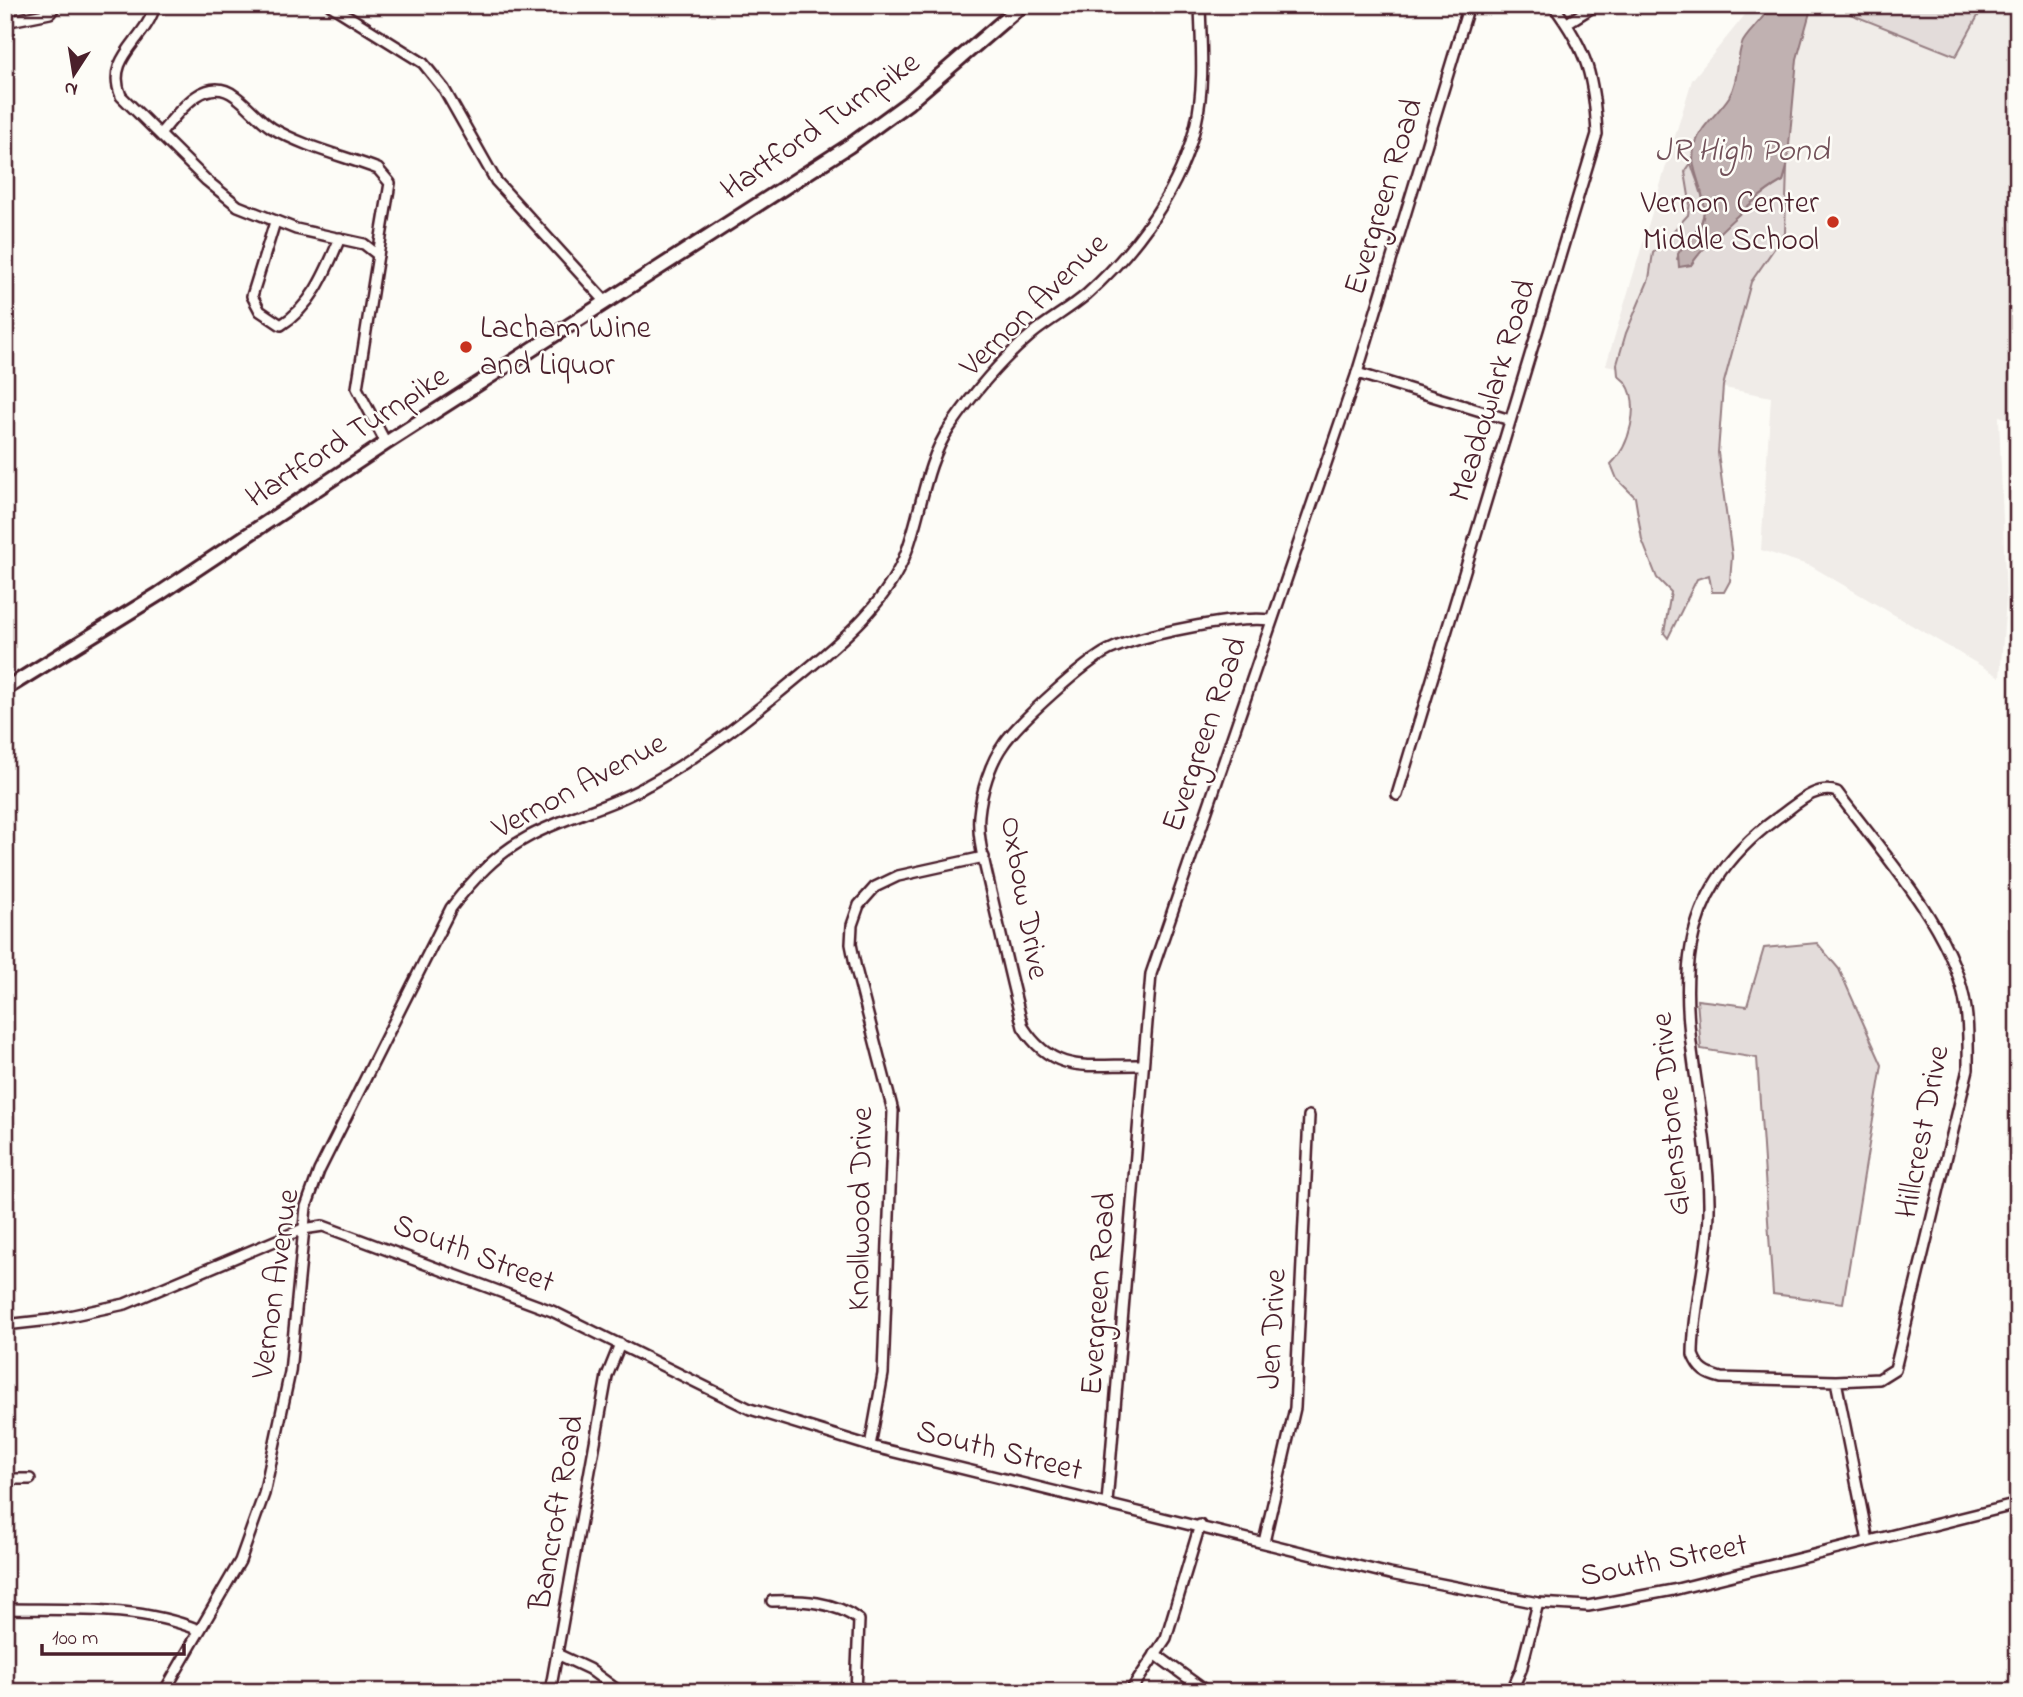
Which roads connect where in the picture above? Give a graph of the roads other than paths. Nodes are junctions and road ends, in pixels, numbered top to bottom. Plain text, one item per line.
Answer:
1 (56, 5) edge
2 (155, 5) edge
3 (330, 5) edge
4 (1022, 5) edge
5 (1199, 5) edge
6 (1469, 5) edge
7 (1553, 5) edge
8 (1596, 5) edge
9 (5, 22) edge
10 (1567, 23) junction
11 (161, 133) junction
12 (275, 222) junction
13 (340, 238) junction
14 (378, 255) junction
15 (606, 302) junction
16 (1357, 373) junction
17 (1510, 420) junction
18 (386, 443) junction
19 (1270, 620) junction
20 (5, 689) edge
21 (1837, 792) joint
22 (1397, 796) dead end
23 (984, 856) junction
24 (1142, 1065) junction
25 (1309, 1115) dead end
26 (303, 1229) junction
27 (5, 1325) edge
28 (621, 1344) junction
29 (1836, 1381) junction
30 (870, 1446) junction
31 (5, 1479) edge
32 (30, 1479) dead end
33 (1107, 1503) junction
34 (2018, 1504) edge
35 (1200, 1525) junction
36 (1868, 1541) junction
37 (1264, 1542) junction
38 (772, 1601) dead end
39 (1538, 1603) junction
40 (5, 1609) edge
41 (199, 1630) junction
42 (557, 1654) junction
43 (1155, 1654) junction
44 (164, 1692) edge
45 (550, 1692) edge
46 (620, 1692) edge
47 (856, 1692) edge
48 (1130, 1692) edge
49 (1207, 1692) edge
50 (1511, 1692) edge

1 - 9 street
2 - 11 street
3 - 15 street
4 - 15 main road, Hartford Turnpike
5 - 26 street, Vernon Avenue
6 - 16 street, Evergreen Road
7 - 10 street, Meadowlark Road
8 - 10 street
10 - 17 street, Meadowlark Road
11 - 12 street
11 - 14 street
12 - 13 street
12 - 13 street
13 - 14 street
14 - 18 street
15 - 18 main road, Hartford Turnpike
16 - 17 street
16 - 19 street, Evergreen Road
17 - 22 street, Meadowlark Road
18 - 20 main road, Hartford Turnpike
19 - 23 street, Oxbow Drive
19 - 24 street, Evergreen Road
21 - 29 street, Hillcrest Drive
21 - 29 street, Glenstone Drive
23 - 24 street, Oxbow Drive
23 - 30 street, Knollwood Drive
24 - 33 street, Evergreen Road
25 - 37 street, Jen Drive
26 - 27 street, South Street
26 - 28 street, South Street
26 - 41 street, Vernon Avenue
28 - 30 street, South Street
28 - 42 street, Bancroft Road
29 - 36 street
30 - 33 street, South Street
31 - 32 street
33 - 35 street, South Street
34 - 36 street, South Street
35 - 37 street, South Street
35 - 43 street
36 - 39 street, South Street
37 - 39 street, South Street
38 - 47 street
39 - 50 street
40 - 41 street
41 - 44 street, Vernon Avenue
42 - 45 street, Bancroft Road
42 - 46 street
43 - 48 street
43 - 49 street

